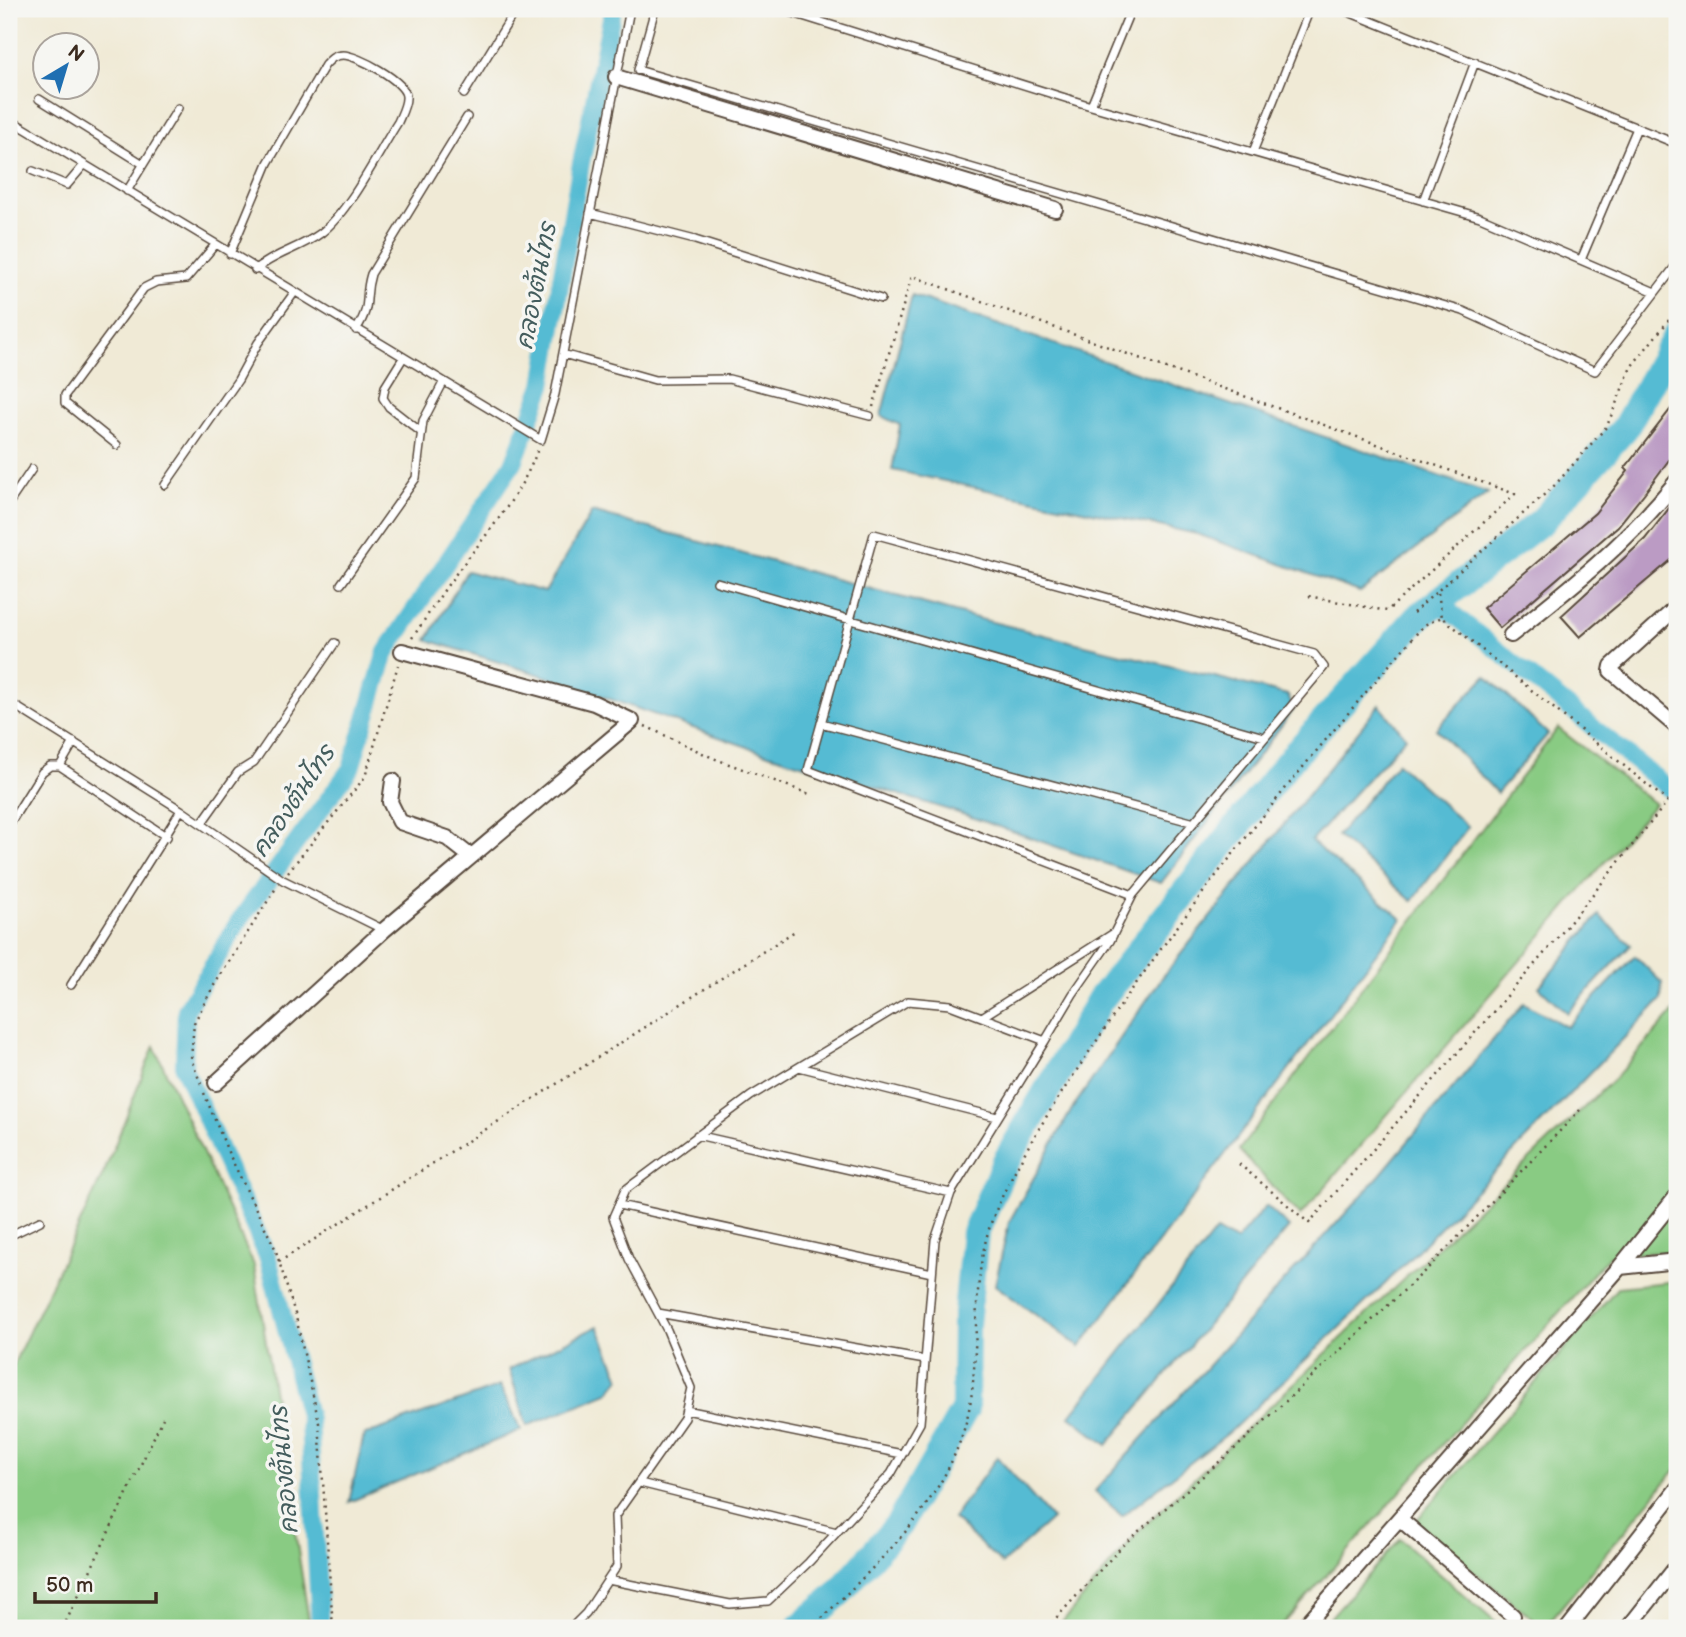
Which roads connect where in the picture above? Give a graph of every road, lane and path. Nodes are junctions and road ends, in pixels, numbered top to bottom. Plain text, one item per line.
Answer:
1 (516, 9) edge
2 (630, 9) edge
3 (655, 9) edge
4 (780, 9) edge
5 (1131, 9) edge
6 (1310, 9) edge
7 (1341, 9) edge
8 (1475, 62) junction
9 (616, 77) junction
10 (464, 94) dead end
11 (44, 102) edge
12 (1091, 106) junction
13 (178, 108) dead end
14 (467, 117) dead end
15 (9, 119) edge
16 (1637, 128) junction
17 (1677, 144) edge
18 (1253, 152) junction
19 (143, 164) junction
20 (84, 165) junction
21 (33, 171) dead end
22 (127, 191) junction
23 (1423, 201) junction
24 (1055, 209) dead end
25 (590, 213) junction
26 (215, 245) junction
27 (230, 254) junction
28 (1581, 260) junction
29 (1677, 264) edge
30 (255, 270) junction
31 (1655, 292) junction
32 (294, 293) junction
33 (881, 299) dead end
34 (1677, 310) edge
35 (356, 330) junction
36 (563, 354) junction
37 (403, 358) junction
38 (443, 383) junction
39 (870, 416) joint
40 (421, 432) junction
41 (540, 440) junction
42 (117, 445) dead end
43 (32, 469) dead end
44 (1677, 481) edge
45 (165, 485) dead end
46 (9, 503) edge
47 (717, 582) dead end
48 (341, 584) dead end
49 (1438, 593) junction
50 (1308, 596) dead end
51 (1677, 607) edge
52 (1413, 613) dead end
53 (1442, 617) junction
54 (850, 620) junction
55 (1511, 635) dead end
56 (335, 643) dead end
57 (402, 652) junction
58 (9, 702) edge
59 (632, 721) junction
60 (821, 723) junction
61 (1677, 727) edge
62 (1264, 737) junction
63 (74, 742) junction
64 (60, 766) junction
65 (393, 781) dead end
66 (812, 795) dead end
67 (1668, 801) junction
68 (1677, 809) edge
69 (181, 810) junction
70 (1191, 822) junction
71 (201, 824) junction
72 (9, 825) edge
73 (167, 836) junction
74 (470, 856) junction
75 (281, 878) junction
76 (1133, 895) junction
77 (384, 930) junction
78 (795, 931) dead end
79 (1114, 933) junction
80 (71, 985) dead end
81 (982, 1017) junction
82 (1045, 1041) junction
83 (799, 1067) junction
84 (216, 1083) dead end
85 (1580, 1110) dead end
86 (997, 1117) junction
87 (697, 1135) junction
88 (1239, 1164) dead end
89 (951, 1193) junction
90 (1677, 1196) edge
91 (619, 1205) junction
92 (40, 1221) dead end
93 (9, 1236) edge
94 (1677, 1261) edge
95 (279, 1262) junction
96 (1620, 1267) junction
97 (932, 1273) junction
98 (658, 1313) junction
99 (925, 1360) junction
100 (686, 1410) junction
101 (163, 1418) dead end
102 (902, 1454) junction
103 (640, 1483) junction
104 (1677, 1489) edge
105 (1400, 1519) junction
106 (837, 1532) junction
107 (1677, 1566) edge
108 (608, 1580) junction
109 (1513, 1616) dead end
110 (64, 1628) edge
111 (333, 1628) edge
112 (572, 1628) edge
113 (811, 1628) edge
114 (1046, 1628) edge
115 (1303, 1628) edge
116 (1568, 1628) edge
117 (1628, 1628) edge

1 - 10 lane
2 - 9 lane
3 - 31 lane
4 - 12 lane
5 - 12 lane
6 - 18 lane
7 - 8 lane
8 - 16 lane
8 - 23 lane
9 - 24 street
9 - 25 lane
11 - 19 lane
12 - 18 lane
13 - 19 lane
14 - 35 lane
15 - 20 lane
16 - 17 lane
16 - 28 lane
18 - 23 lane
19 - 22 lane
20 - 21 lane
20 - 22 lane
22 - 26 lane
23 - 28 lane
25 - 33 lane
25 - 36 lane
26 - 27 lane
26 - 42 lane
27 - 30 lane
27 - 30 lane
28 - 31 lane
29 - 31 lane
30 - 32 lane
32 - 35 lane
32 - 45 lane
34 - 49 path
35 - 37 lane
36 - 39 lane
36 - 41 lane
37 - 38 lane
37 - 40 lane
38 - 40 lane
38 - 41 lane
39 - 50 path
40 - 48 lane
41 - 57 path
43 - 46 lane
44 - 55 street
47 - 54 lane
49 - 52 path
49 - 53 path
51 - 61 street
53 - 67 path
53 - 113 path
54 - 60 lane
54 - 62 lane
54 - 62 lane
56 - 71 lane
57 - 59 street
57 - 75 path
58 - 63 lane
59 - 66 path
59 - 74 street
60 - 70 lane
60 - 76 lane
62 - 70 lane
63 - 64 lane
63 - 69 lane
64 - 72 lane
64 - 73 lane
65 - 74 street
67 - 68 path
67 - 88 path
69 - 71 lane
69 - 73 lane
70 - 76 lane
71 - 75 lane
73 - 80 lane
74 - 77 street
75 - 77 lane
75 - 95 path
76 - 79 lane
77 - 84 street
78 - 95 path
79 - 81 lane
79 - 82 lane
81 - 82 lane
81 - 83 lane
82 - 86 lane
83 - 86 lane
83 - 87 lane
85 - 114 path
86 - 89 lane
87 - 89 lane
87 - 91 lane
89 - 97 lane
90 - 96 street
91 - 97 lane
91 - 98 lane
92 - 93 lane
94 - 96 street
95 - 111 path
96 - 105 street
97 - 99 lane
98 - 99 lane
98 - 100 lane
99 - 102 lane
100 - 102 lane
100 - 103 lane
101 - 110 path
102 - 106 lane
103 - 106 lane
103 - 108 lane
104 - 116 street
105 - 109 street
105 - 115 street
106 - 108 lane
107 - 117 street
108 - 112 lane

